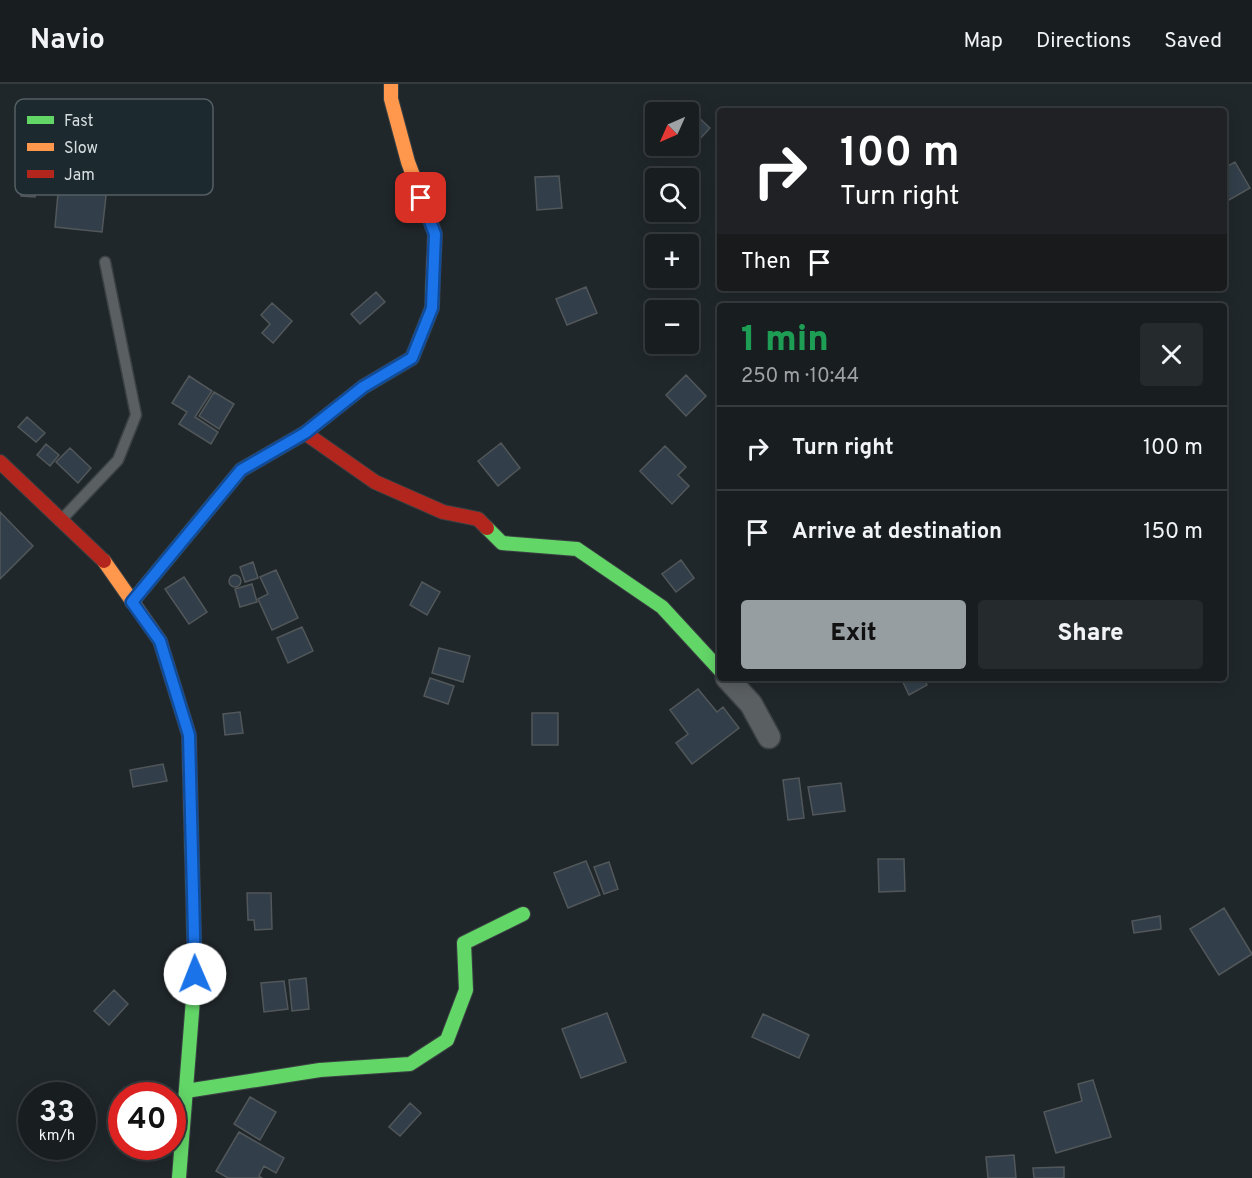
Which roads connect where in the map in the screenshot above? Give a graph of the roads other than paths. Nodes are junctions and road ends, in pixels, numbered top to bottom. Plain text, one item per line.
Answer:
1 (391, 84) edge
2 (105, 262) dead end
3 (305, 433) junction
4 (0, 462) edge
5 (62, 520) junction
6 (132, 602) junction
7 (717, 667) edge
8 (730, 681) edge
9 (768, 737) dead end
10 (523, 914) dead end
11 (186, 1091) joint
12 (180, 1160) edge
13 (179, 1178) edge

1 - 3 street
2 - 5 lane
3 - 6 street
3 - 7 street
4 - 5 street
5 - 6 street
6 - 11 street
8 - 9 street
10 - 11 street
12 - 13 street

